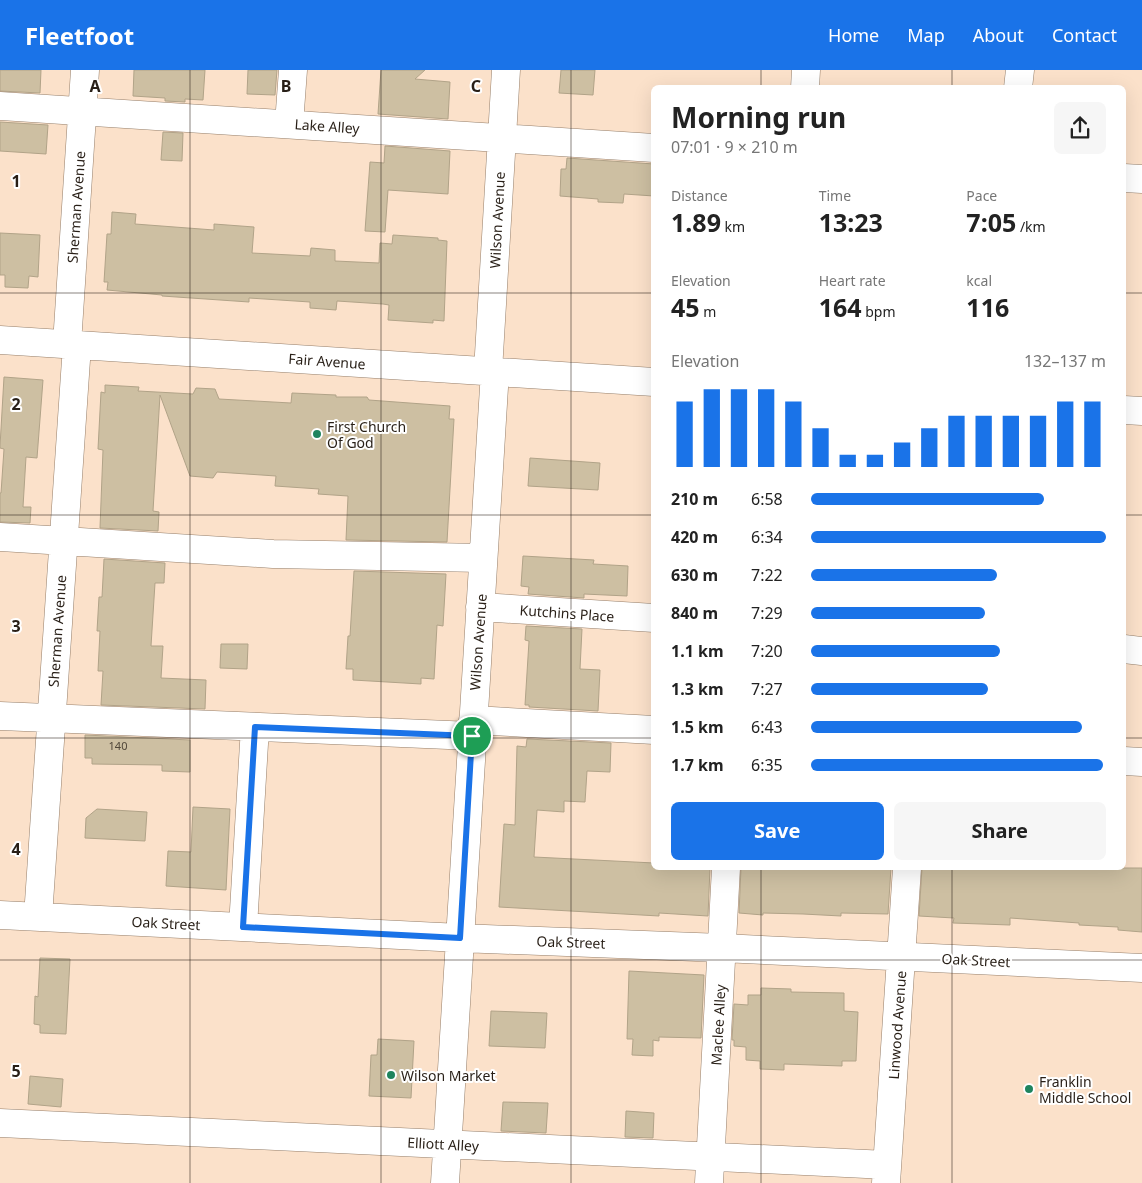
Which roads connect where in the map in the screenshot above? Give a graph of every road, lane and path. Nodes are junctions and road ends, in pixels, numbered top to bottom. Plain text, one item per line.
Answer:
1 (85, 70) edge
2 (293, 70) edge
3 (506, 70) edge
4 (806, 70) edge
5 (1020, 70) edge
6 (805, 85) edge
7 (1018, 85) edge
8 (0, 106) edge
9 (82, 111) junction
10 (289, 124) junction
11 (502, 137) junction
12 (651, 148) edge
13 (1126, 178) edge
14 (1142, 180) edge
15 (0, 340) edge
16 (72, 345) junction
17 (491, 371) junction
18 (651, 382) edge
19 (1126, 410) edge
20 (1142, 411) edge
21 (0, 537) edge
22 (64, 540) junction
23 (483, 558) junction
24 (480, 607) junction
25 (651, 618) edge
26 (1126, 649) edge
27 (1142, 650) edge
28 (0, 716) edge
29 (51, 719) junction
30 (255, 727) junction
31 (473, 728) junction
32 (651, 730) edge
33 (1126, 760) edge
34 (1142, 762) edge
35 (726, 870) edge
36 (906, 870) edge
37 (0, 915) edge
38 (38, 917) junction
39 (243, 927) junction
40 (460, 938) junction
41 (722, 948) junction
42 (901, 957) junction
43 (1142, 968) edge
44 (0, 1123) edge
45 (448, 1144) junction
46 (710, 1156) junction
47 (886, 1174) edge
48 (445, 1183) edge
49 (709, 1183) edge

1 - 9 street, Sherman Avenue
2 - 10 street
3 - 11 street, Wilson Avenue
4 - 6 street
5 - 7 street
8 - 9 street, Lake Alley
9 - 10 street, Lake Alley
9 - 16 street, Sherman Avenue
10 - 11 street, Lake Alley
11 - 12 street, Lake Alley
11 - 17 street, Wilson Avenue
13 - 14 street
15 - 16 street, Fair Avenue
16 - 17 street, Fair Avenue
16 - 22 street, Sherman Avenue
17 - 18 street, Fair Avenue
17 - 23 street, Wilson Avenue
19 - 20 street
21 - 22 street
22 - 23 street
22 - 29 street, Sherman Avenue
23 - 24 street, Wilson Avenue
24 - 25 street, Kutchins Place
24 - 31 street, Wilson Avenue
26 - 27 street
28 - 29 street
29 - 30 street
29 - 38 street, Sherman Avenue
30 - 31 street
30 - 39 street
31 - 32 street
31 - 40 street, Wilson Avenue
33 - 34 street
35 - 41 street, Maclee Alley
36 - 42 street, Linwood Avenue
37 - 38 street, Oak Street
38 - 39 street, Oak Street
39 - 40 street, Oak Street
40 - 41 street, Oak Street
40 - 45 street, Wilson Avenue
41 - 42 street, Oak Street
41 - 46 street, Maclee Alley
42 - 43 street, Oak Street
42 - 47 street, Linwood Avenue
44 - 45 street, Elliott Alley
45 - 46 street, Elliott Alley
45 - 48 street, Wilson Avenue
46 - 47 street, Elliott Alley
46 - 49 street, Maclee Alley

